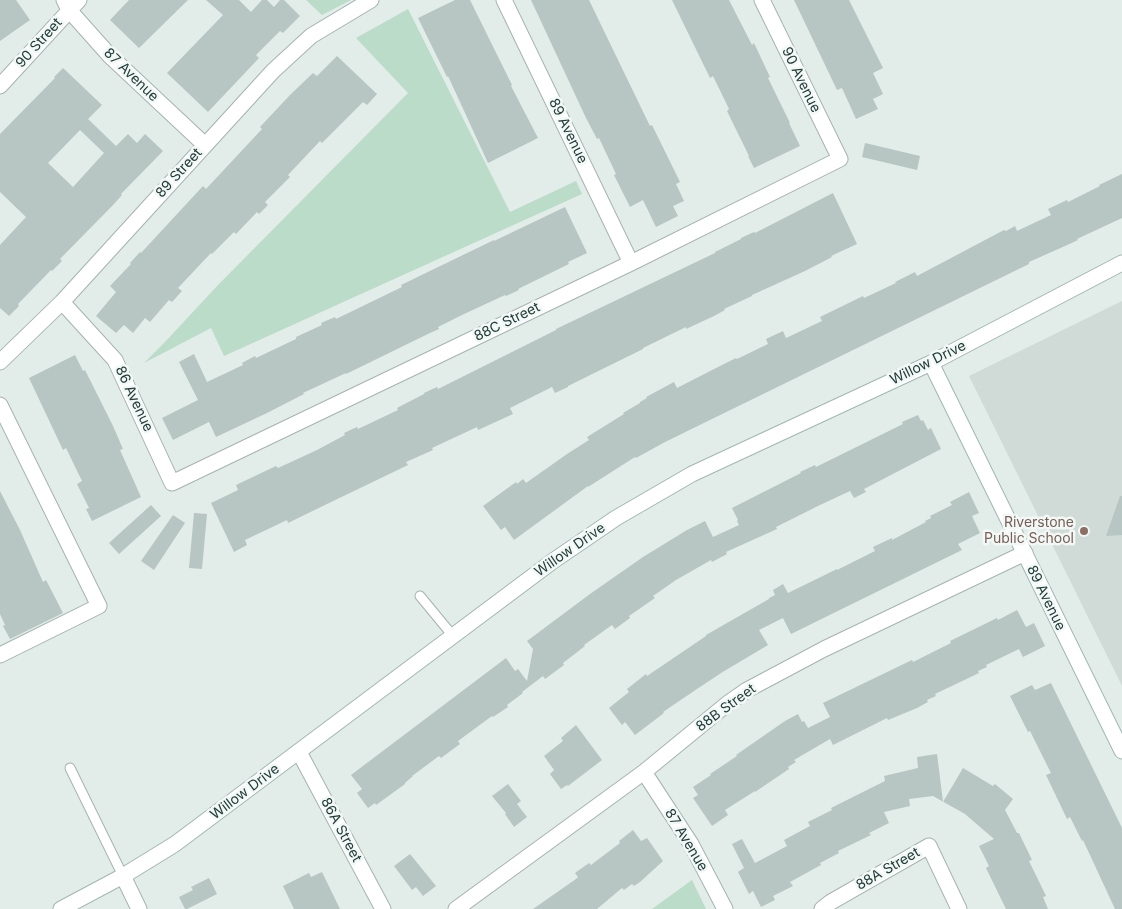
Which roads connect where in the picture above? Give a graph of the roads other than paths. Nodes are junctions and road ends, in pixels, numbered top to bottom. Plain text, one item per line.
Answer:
1 (371, 0) edge
2 (504, 0) edge
3 (762, 0) edge
4 (71, 3) edge
5 (0, 86) edge
6 (205, 145) junction
7 (840, 160) joint
8 (632, 263) junction
9 (1122, 263) edge
10 (62, 302) junction
11 (0, 362) edge
12 (931, 363) junction
13 (0, 405) edge
14 (172, 483) joint
15 (1025, 553) junction
16 (420, 596) dead end
17 (453, 636) junction
18 (0, 655) edge
19 (1122, 751) edge
20 (299, 752) junction
21 (70, 768) dead end
22 (644, 772) junction
23 (123, 876) junction
24 (61, 909) edge
25 (139, 909) edge
26 (383, 909) edge
27 (456, 909) edge
28 (725, 909) edge
29 (822, 909) edge
30 (959, 909) edge

1 - 6 street, 89 Street
2 - 8 street, 89 Avenue
3 - 7 street, 90 Avenue
4 - 5 street, 90 Street
4 - 6 street, 87 Avenue
6 - 10 street, 89 Street
7 - 8 street, 88C Street
8 - 14 street, 88C Street
9 - 12 street, Willow Drive
10 - 11 street, 89 Street
10 - 14 street, 86 Avenue
12 - 15 street, 89 Avenue
12 - 17 street, Willow Drive
13 - 18 street
15 - 19 street, 89 Avenue
15 - 22 street, 88B Street
16 - 17 lane
17 - 20 street, Willow Drive
20 - 23 street, Willow Drive
20 - 26 street, 86A Street
21 - 23 lane
22 - 27 street, 88B Street
22 - 28 street, 87 Avenue
23 - 24 street, Willow Drive
23 - 25 street
29 - 30 street, 88A Street

